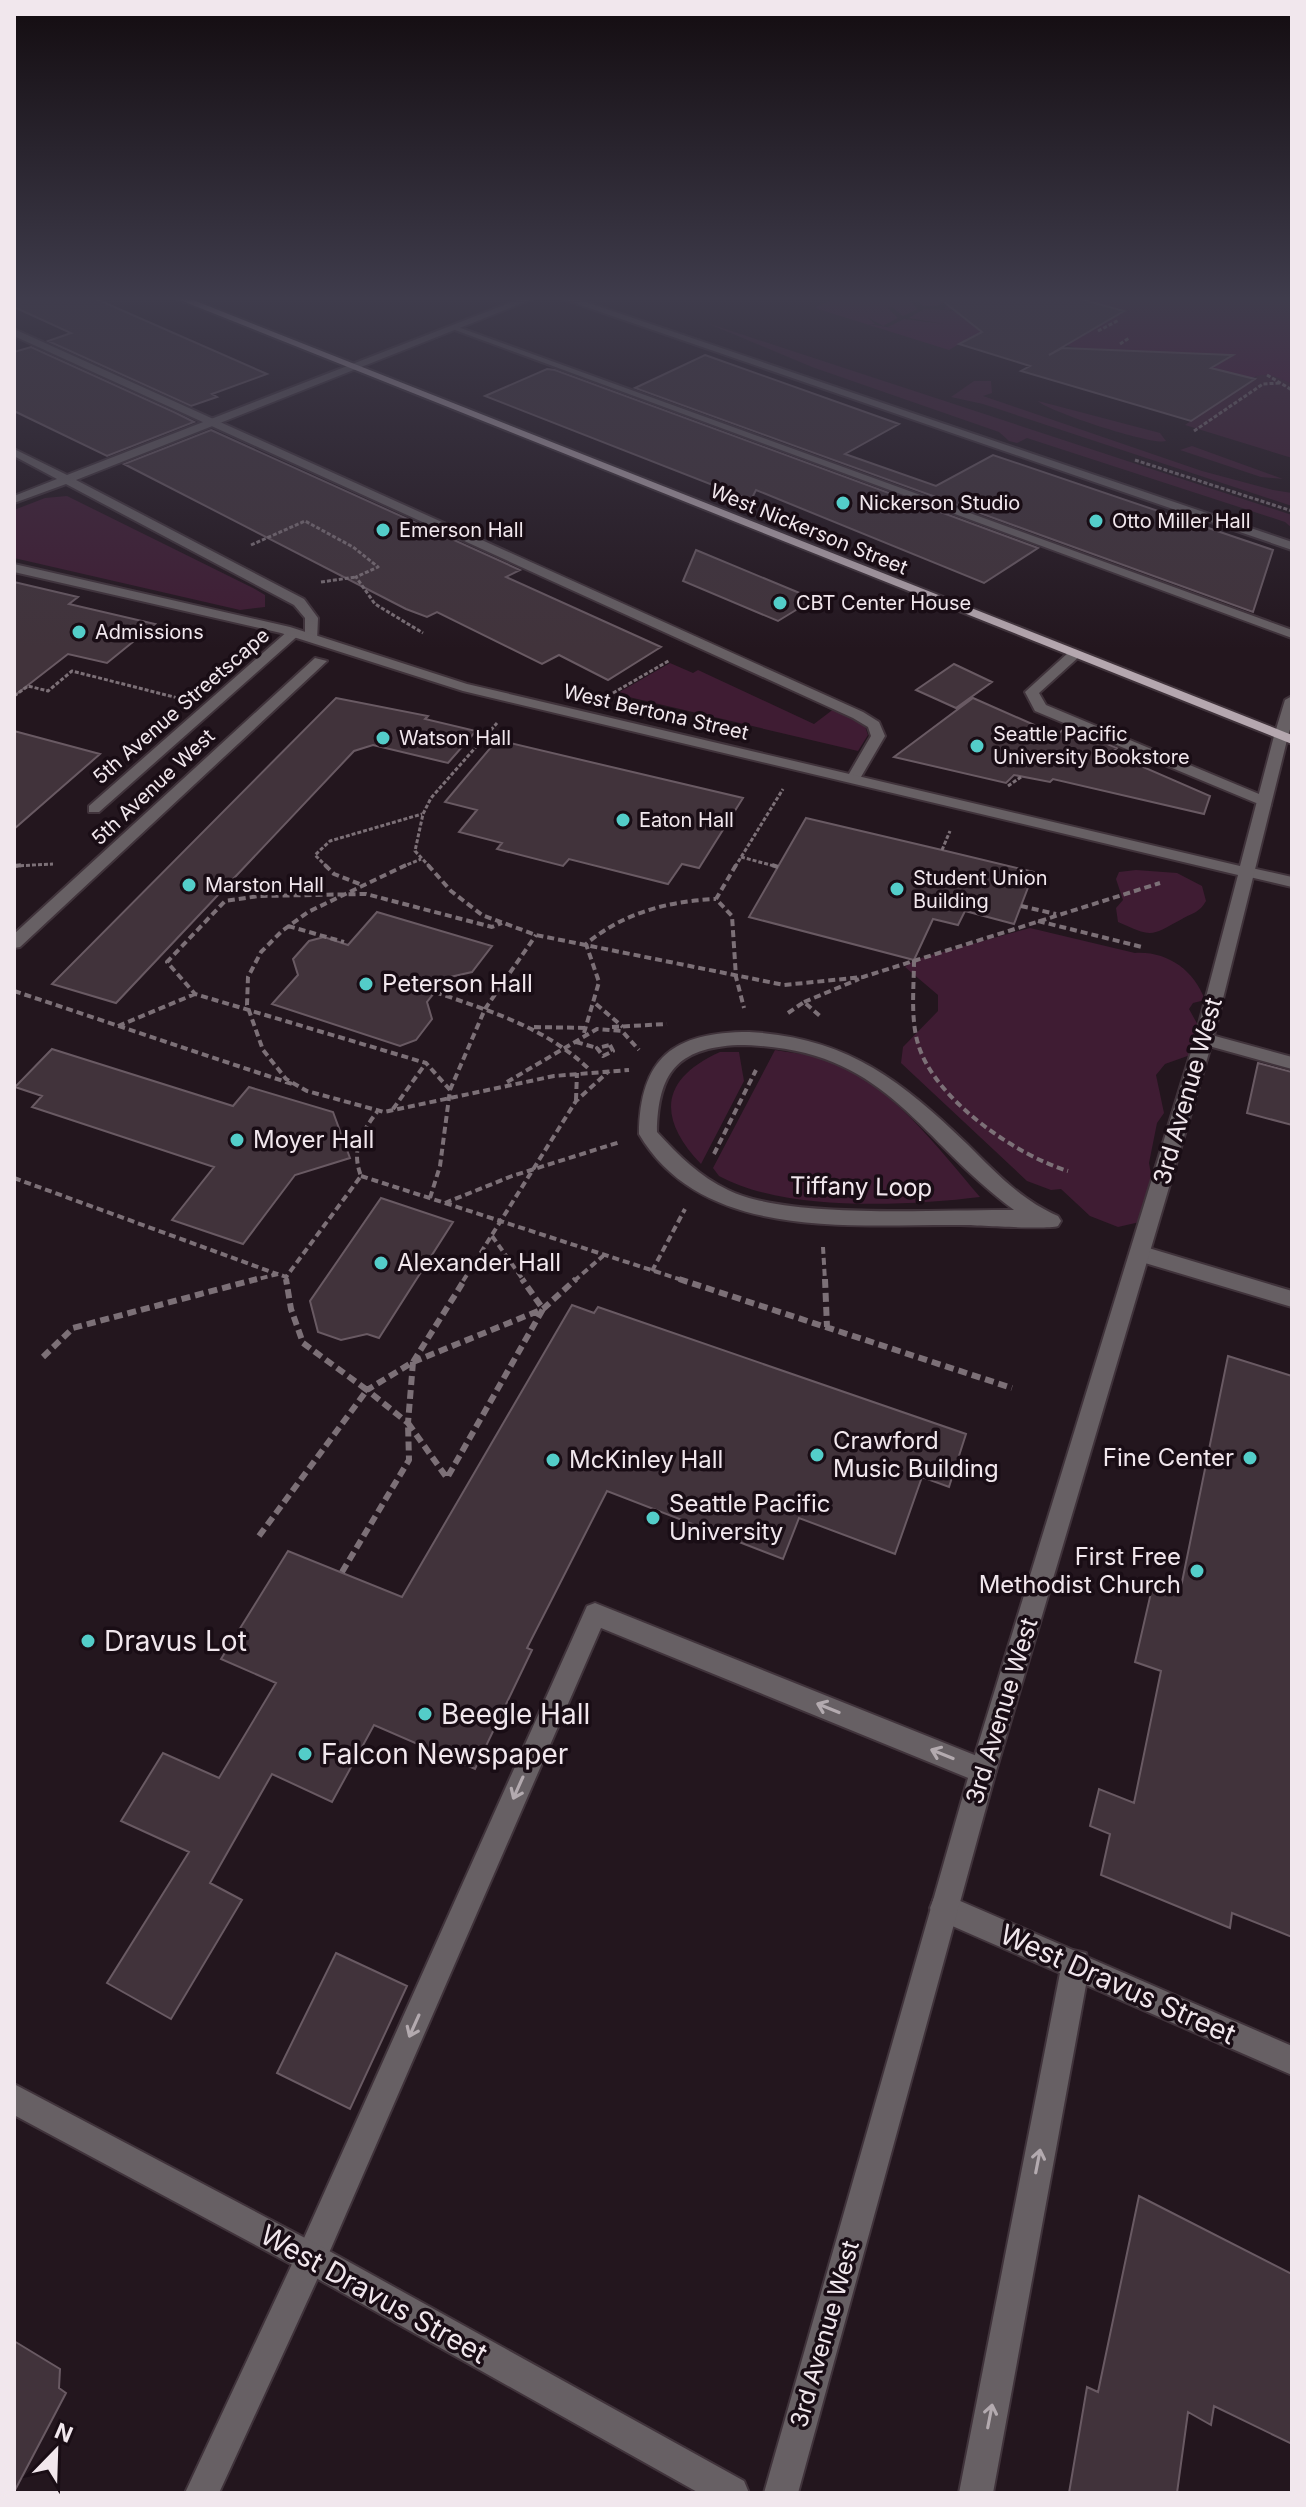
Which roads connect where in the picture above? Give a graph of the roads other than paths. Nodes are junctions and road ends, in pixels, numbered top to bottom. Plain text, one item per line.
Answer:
1 (194, 415) edge
2 (236, 415) edge
3 (472, 415) edge
4 (695, 415) edge
5 (907, 415) edge
6 (213, 424) junction
7 (14, 452) edge
8 (64, 480) junction
9 (14, 500) edge
10 (1292, 546) edge
11 (14, 568) edge
12 (294, 633) junction
13 (1292, 634) edge
14 (312, 638) junction
15 (1074, 655) junction
16 (320, 661) dead end
17 (1292, 700) edge
18 (1286, 738) edge
19 (853, 779) junction
20 (1266, 802) junction
21 (94, 809) dead end
22 (1247, 872) junction
23 (1292, 882) edge
24 (14, 943) edge
25 (1204, 1039) junction
26 (1292, 1063) edge
27 (822, 1214) joint
28 (1142, 1254) junction
29 (1292, 1299) edge
30 (983, 1771) junction
31 (944, 1908) junction
32 (1076, 1963) junction
33 (1292, 2061) edge
34 (14, 2099) edge
35 (311, 2258) junction
36 (202, 2493) edge
37 (732, 2493) edge
38 (781, 2493) edge
39 (976, 2493) edge

1 - 6 street
2 - 6 street
3 - 15 main road, West Nickerson Street
4 - 13 street
5 - 10 street
6 - 8 street
6 - 19 street
7 - 8 street
8 - 9 street
8 - 14 street
11 - 12 street, West Bertona Street
12 - 14 street, West Bertona Street
12 - 21 street, 5th Avenue Streetscape
14 - 19 street, West Bertona Street
15 - 18 main road, West Nickerson Street
15 - 20 street
16 - 24 street, 5th Avenue West
17 - 18 street, 3rd Avenue West
18 - 20 street, 3rd Avenue West
19 - 22 street, West Bertona Street
20 - 22 street, 3rd Avenue West
22 - 23 street, West Bertona Street
22 - 25 street, 3rd Avenue West
25 - 26 street
25 - 28 street, 3rd Avenue West
27 - 27 street, Tiffany Loop
28 - 29 street
28 - 30 street, 3rd Avenue West
30 - 31 street, 3rd Avenue West
30 -> 35 street
31 - 32 street, West Dravus Street
31 - 38 street, 3rd Avenue West
32 - 33 street, West Dravus Street
39 -> 32 street
34 - 35 street, West Dravus Street
35 - 36 street
35 - 37 street, West Dravus Street

